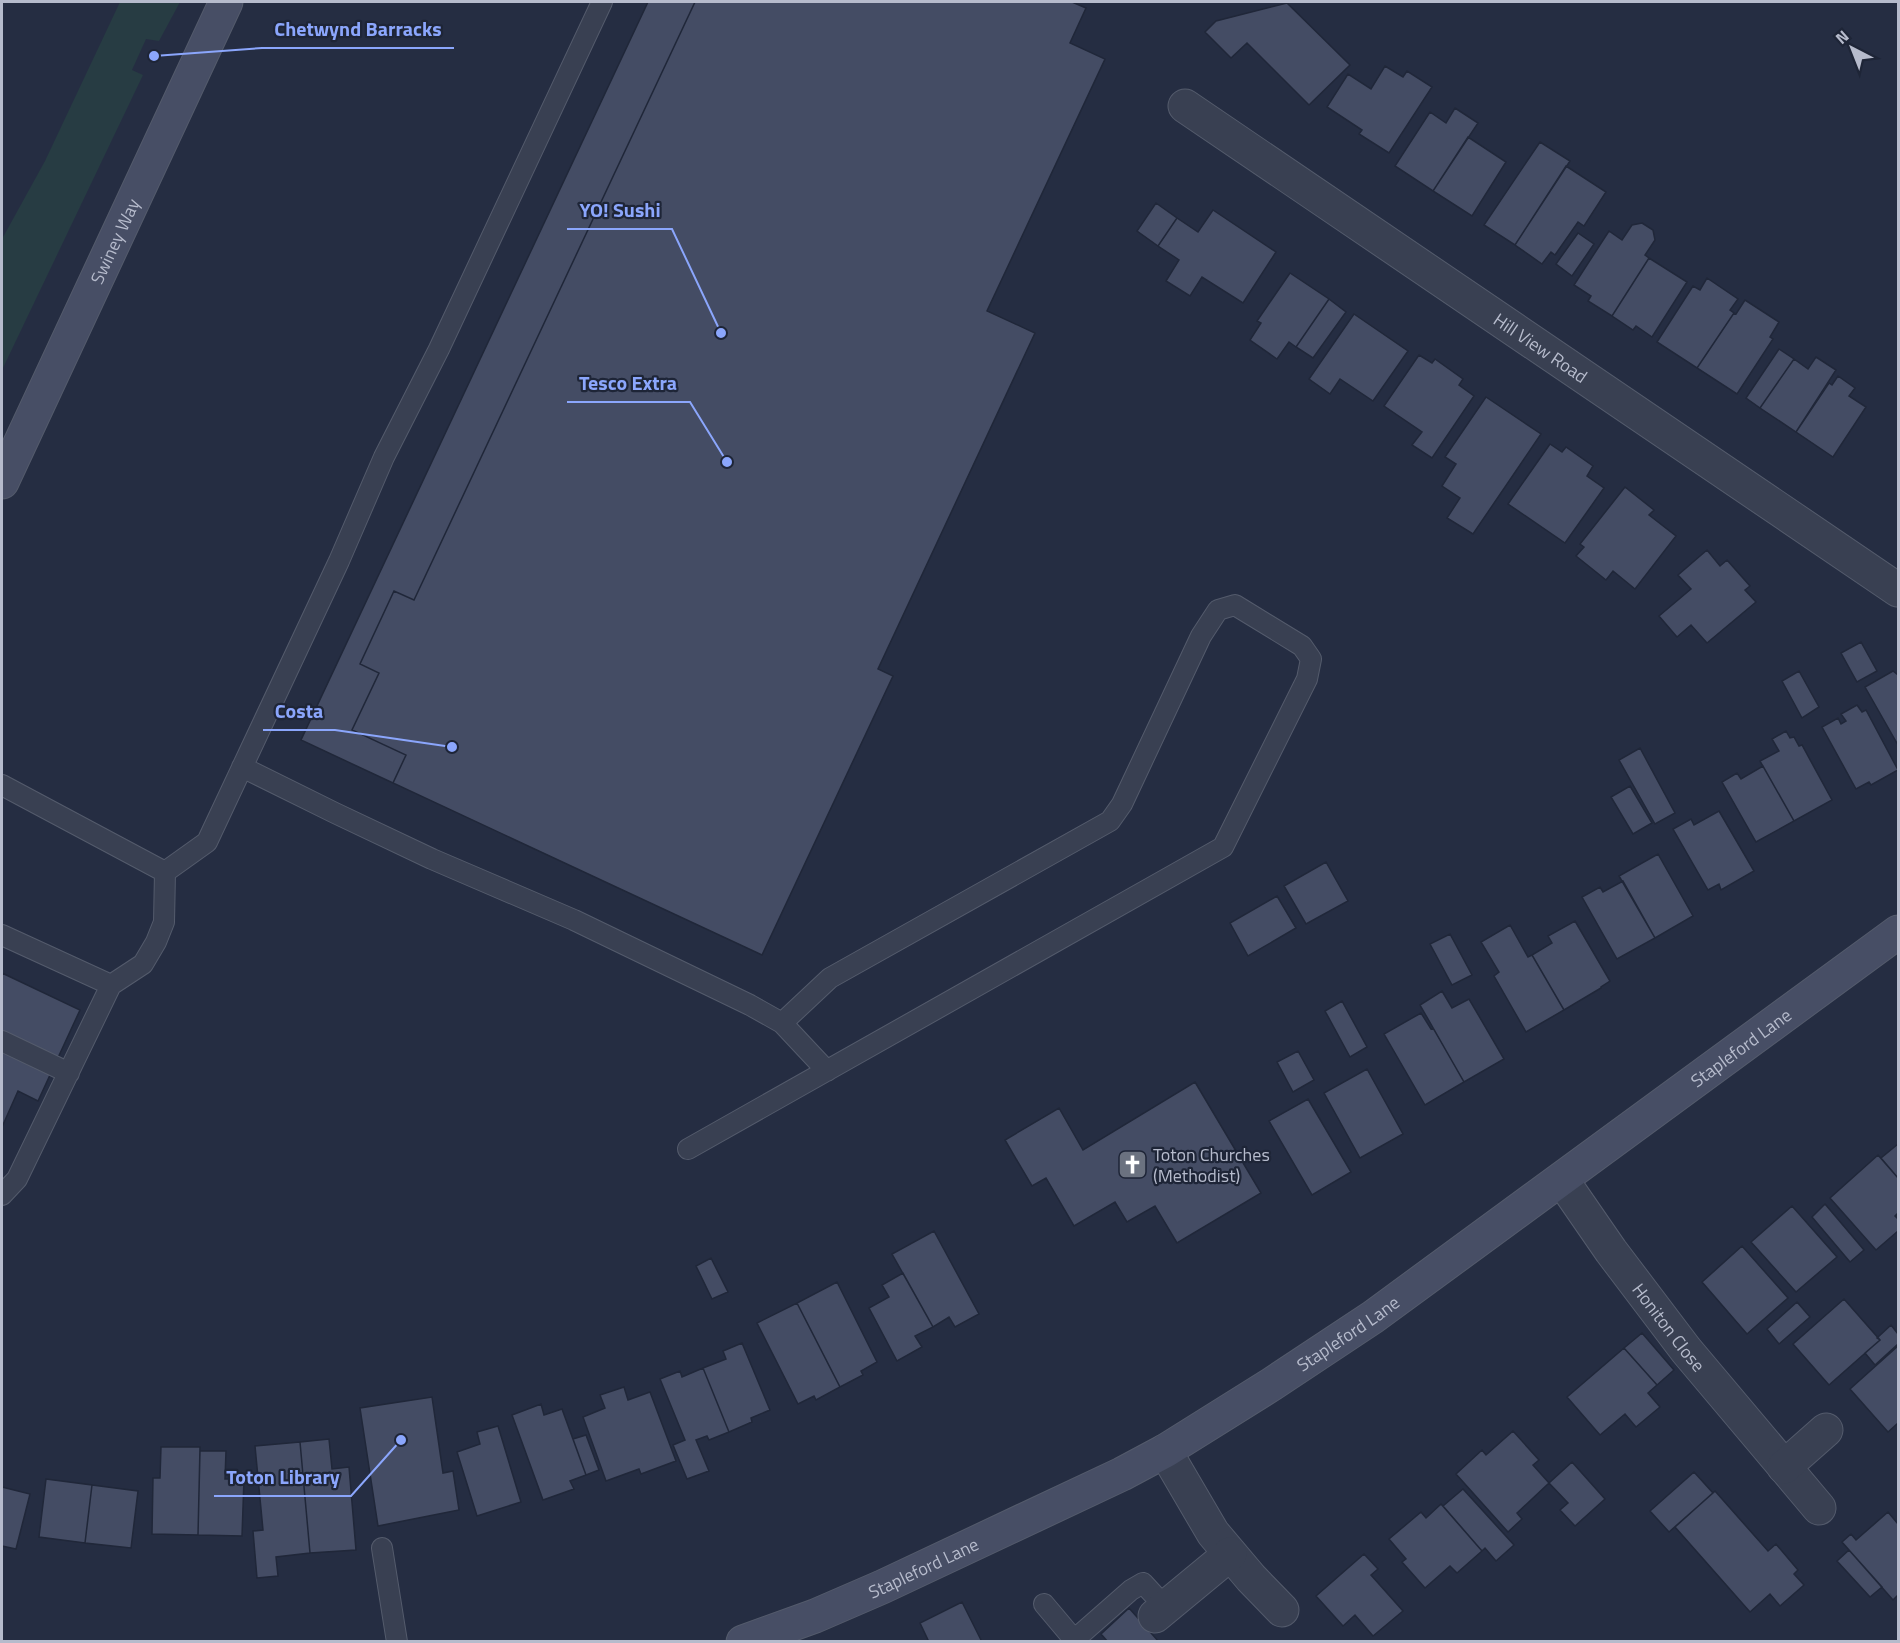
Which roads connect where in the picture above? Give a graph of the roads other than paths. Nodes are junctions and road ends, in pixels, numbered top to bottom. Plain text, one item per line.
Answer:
1 (226, 2) edge
2 (602, 2) edge
3 (1185, 106) dead end
4 (2, 482) edge
5 (1899, 590) edge
6 (242, 767) junction
7 (2, 785) edge
8 (165, 872) junction
9 (1899, 932) edge
10 (2, 935) edge
11 (111, 984) junction
12 (782, 1023) junction
13 (2, 1041) edge
14 (827, 1071) junction
15 (69, 1073) junction
16 (688, 1149) dead end
17 (1562, 1180) junction
18 (2, 1195) edge
19 (1826, 1430) dead end
20 (1165, 1451) junction
21 (1784, 1467) junction
22 (1819, 1508) dead end
23 (382, 1548) dead end
24 (1230, 1554) junction
25 (1044, 1604) dead end
26 (1282, 1610) dead end
27 (1161, 1612) joint
28 (397, 1641) edge
29 (743, 1641) edge
30 (1075, 1641) edge

1 - 4 main road, Swiney Way
2 - 6 lane
3 - 5 street, Hill View Road
6 - 8 lane
6 - 12 lane
7 - 8 lane
8 - 11 lane
9 - 17 main road, Stapleford Lane
10 - 11 lane
11 - 15 lane
12 - 14 lane
12 - 14 lane
13 - 15 lane
14 - 16 lane
15 - 18 lane
17 - 20 main road, Stapleford Lane
17 - 21 street, Honiton Close
19 - 21 street
20 - 24 street
20 - 29 main road, Stapleford Lane
21 - 22 street, Honiton Close
23 - 28 lane
24 - 26 street
24 - 27 street
25 - 30 lane
27 - 30 lane

